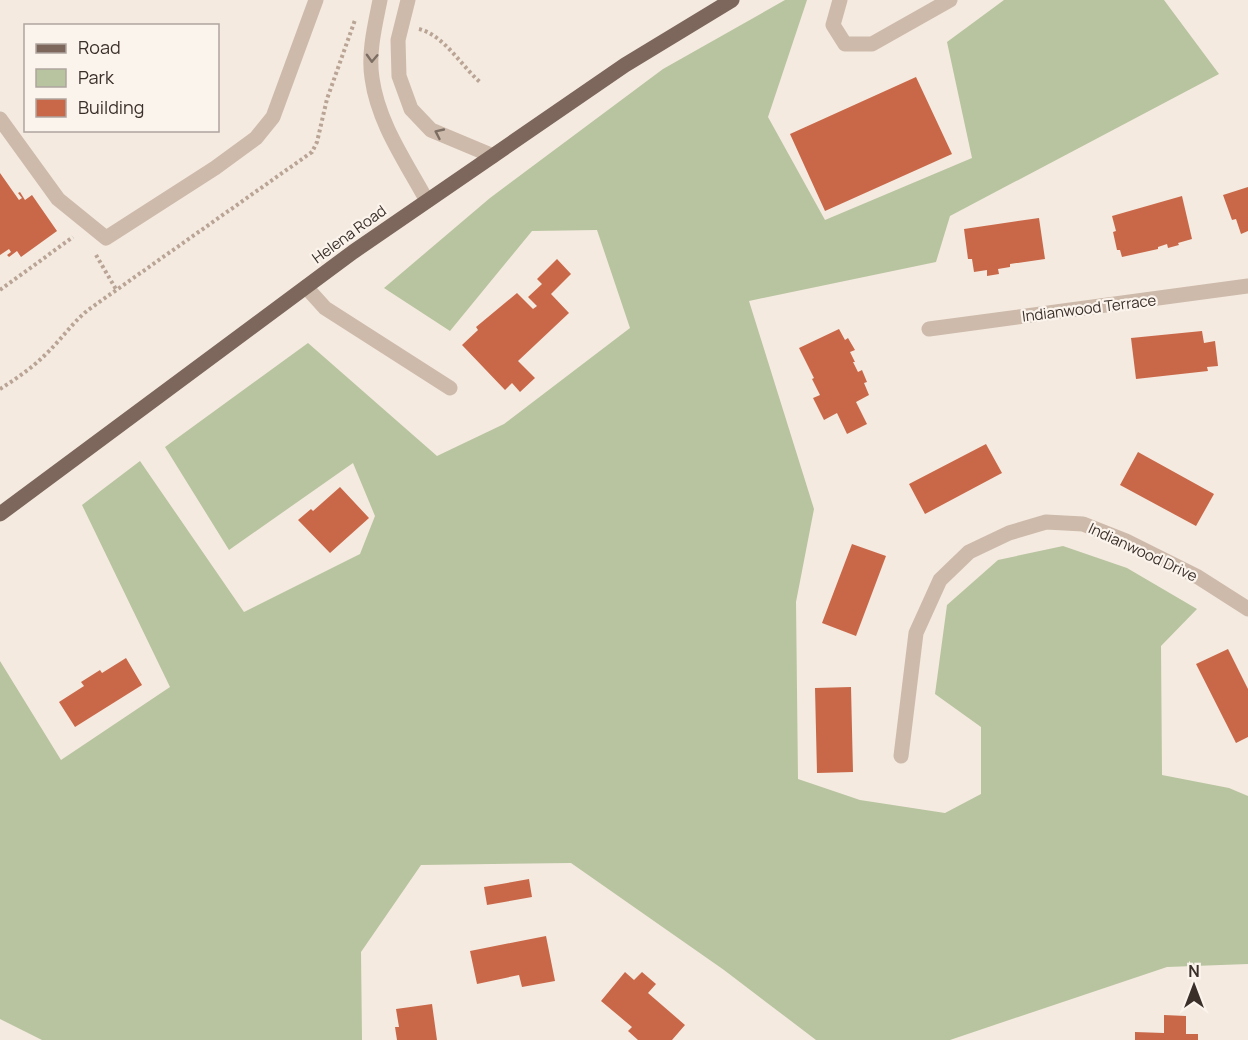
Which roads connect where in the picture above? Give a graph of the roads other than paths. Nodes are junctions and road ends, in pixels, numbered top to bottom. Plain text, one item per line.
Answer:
1 (316, 0) edge
2 (381, 0) edge
3 (408, 0) edge
4 (732, 0) edge
5 (840, 0) edge
6 (950, 0) edge
7 (0, 119) edge
8 (493, 156) junction
9 (427, 201) junction
10 (1248, 286) edge
11 (306, 287) junction
12 (929, 329) dead end
13 (450, 388) dead end
14 (0, 514) edge
15 (1248, 609) edge
16 (901, 756) dead end

1 - 7 street
2 -> 9 street
8 -> 3 street
4 - 8 main road, Helena Road
5 - 6 street
8 - 9 main road, Helena Road
9 - 11 main road, Helena Road
10 - 12 street, Indianwood Terrace
11 - 13 street
11 - 14 main road, Helena Road
15 - 16 street, Indianwood Drive

